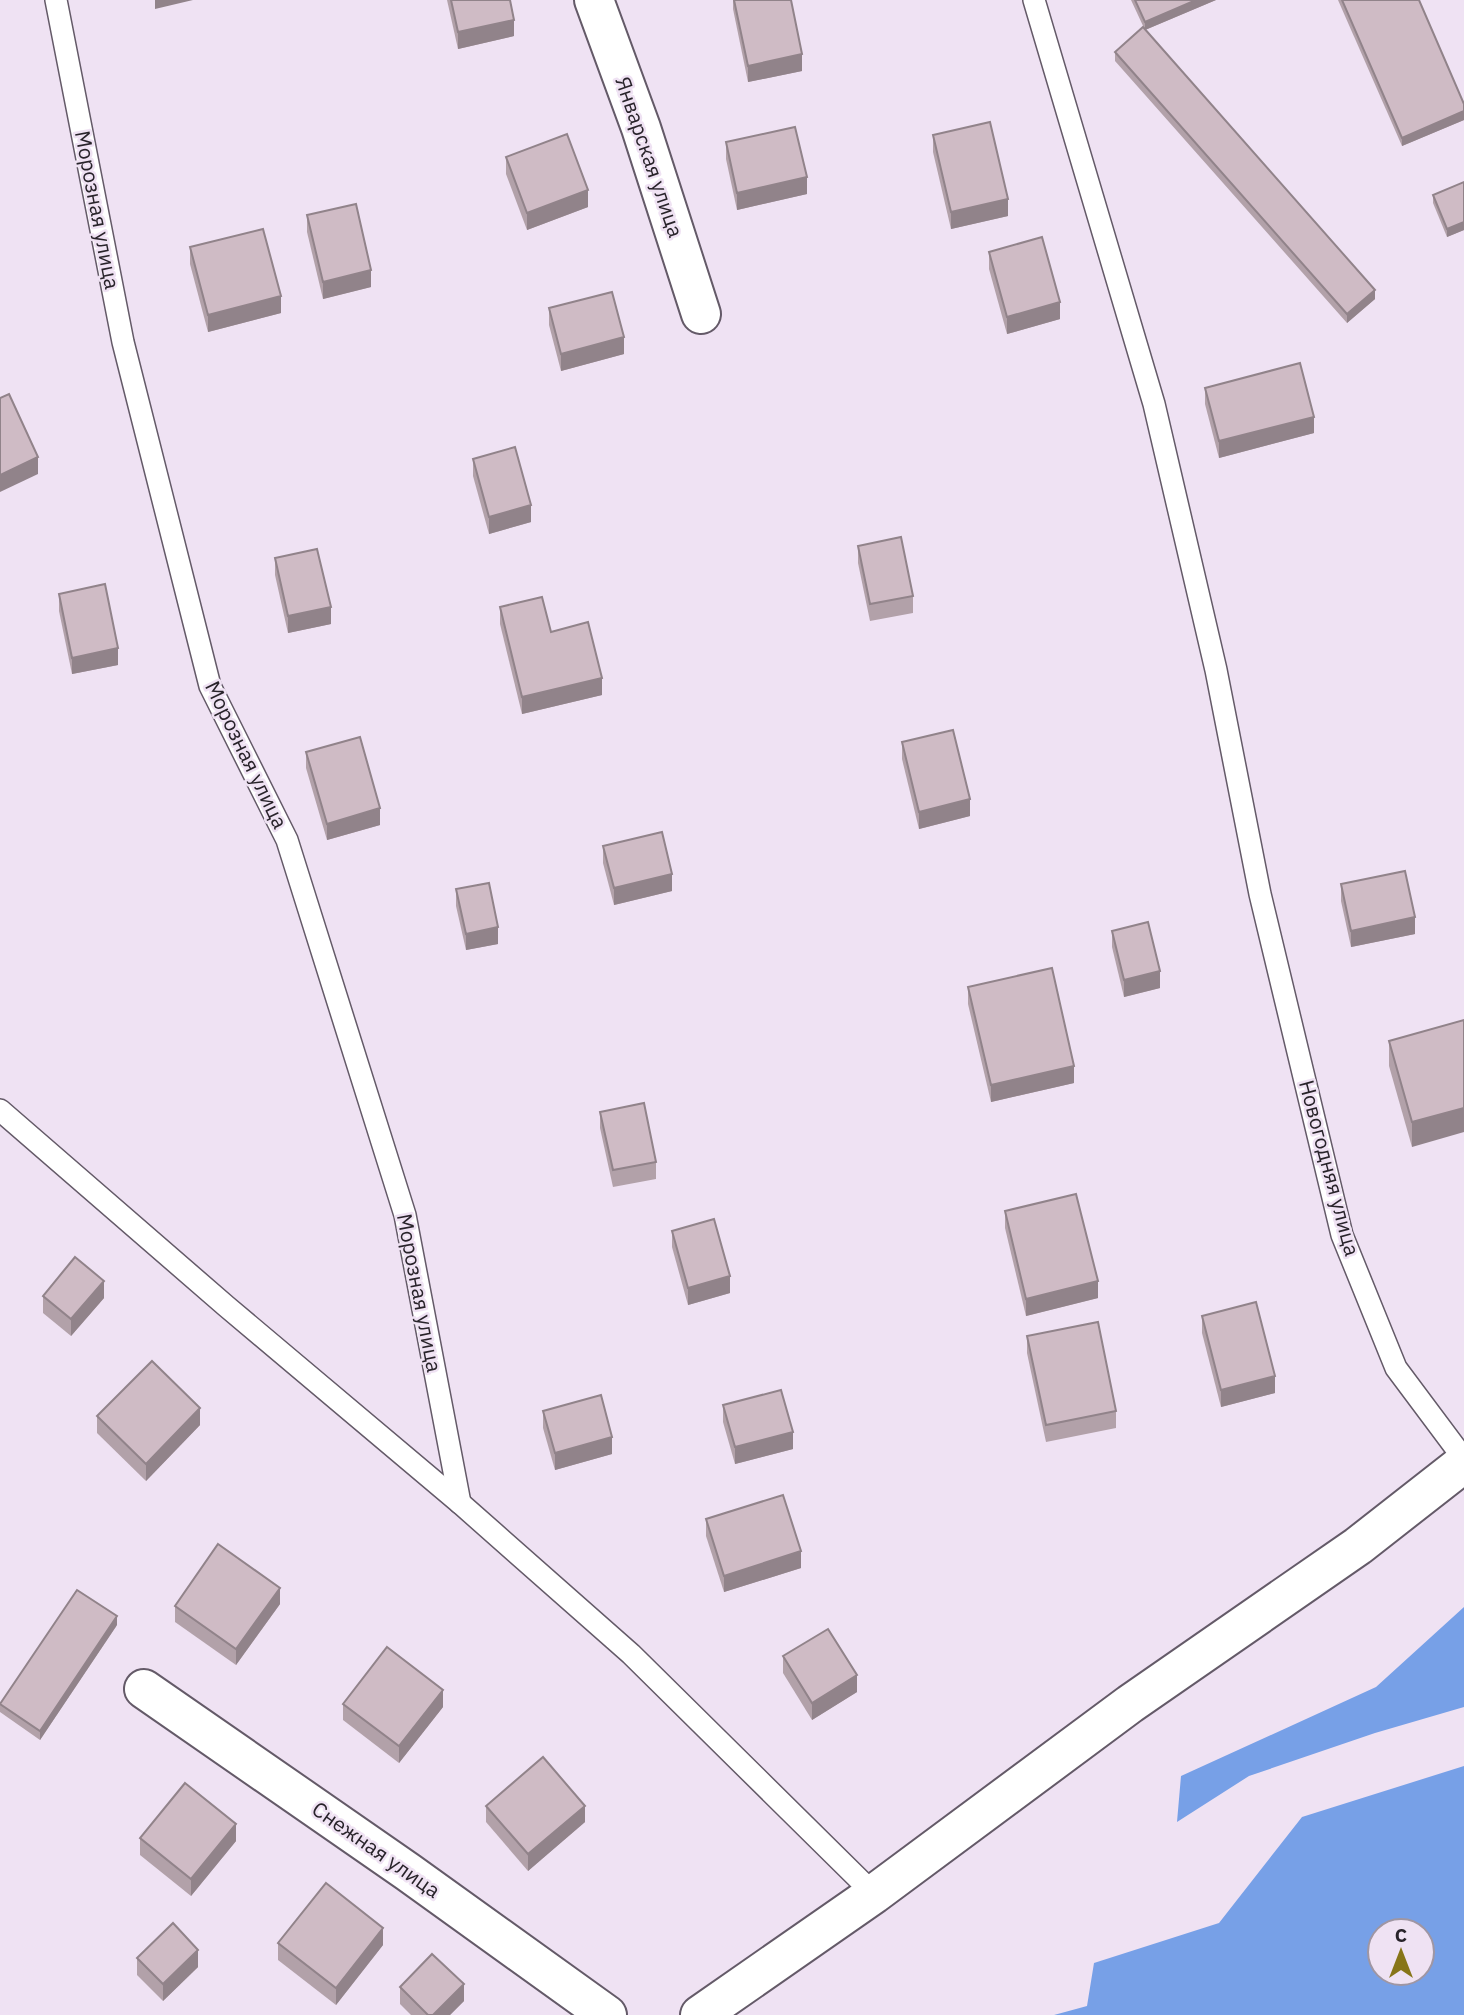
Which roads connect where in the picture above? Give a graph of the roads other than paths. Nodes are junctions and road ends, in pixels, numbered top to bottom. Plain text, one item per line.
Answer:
1 (55, 0) edge
2 (594, 0) edge
3 (1034, 0) edge
4 (701, 314) dead end
5 (0, 1110) edge
6 (1464, 1461) edge
7 (460, 1503) junction
8 (144, 1689) dead end
9 (874, 1894) junction
10 (607, 2015) edge
11 (701, 2015) edge

1 - 7 lane, Морозная улица
2 - 4 street, Январская улица
3 - 6 lane, Новогодняя улица
5 - 7 lane
6 - 9 street
7 - 9 lane
8 - 10 street, Снежная улица
9 - 11 street

